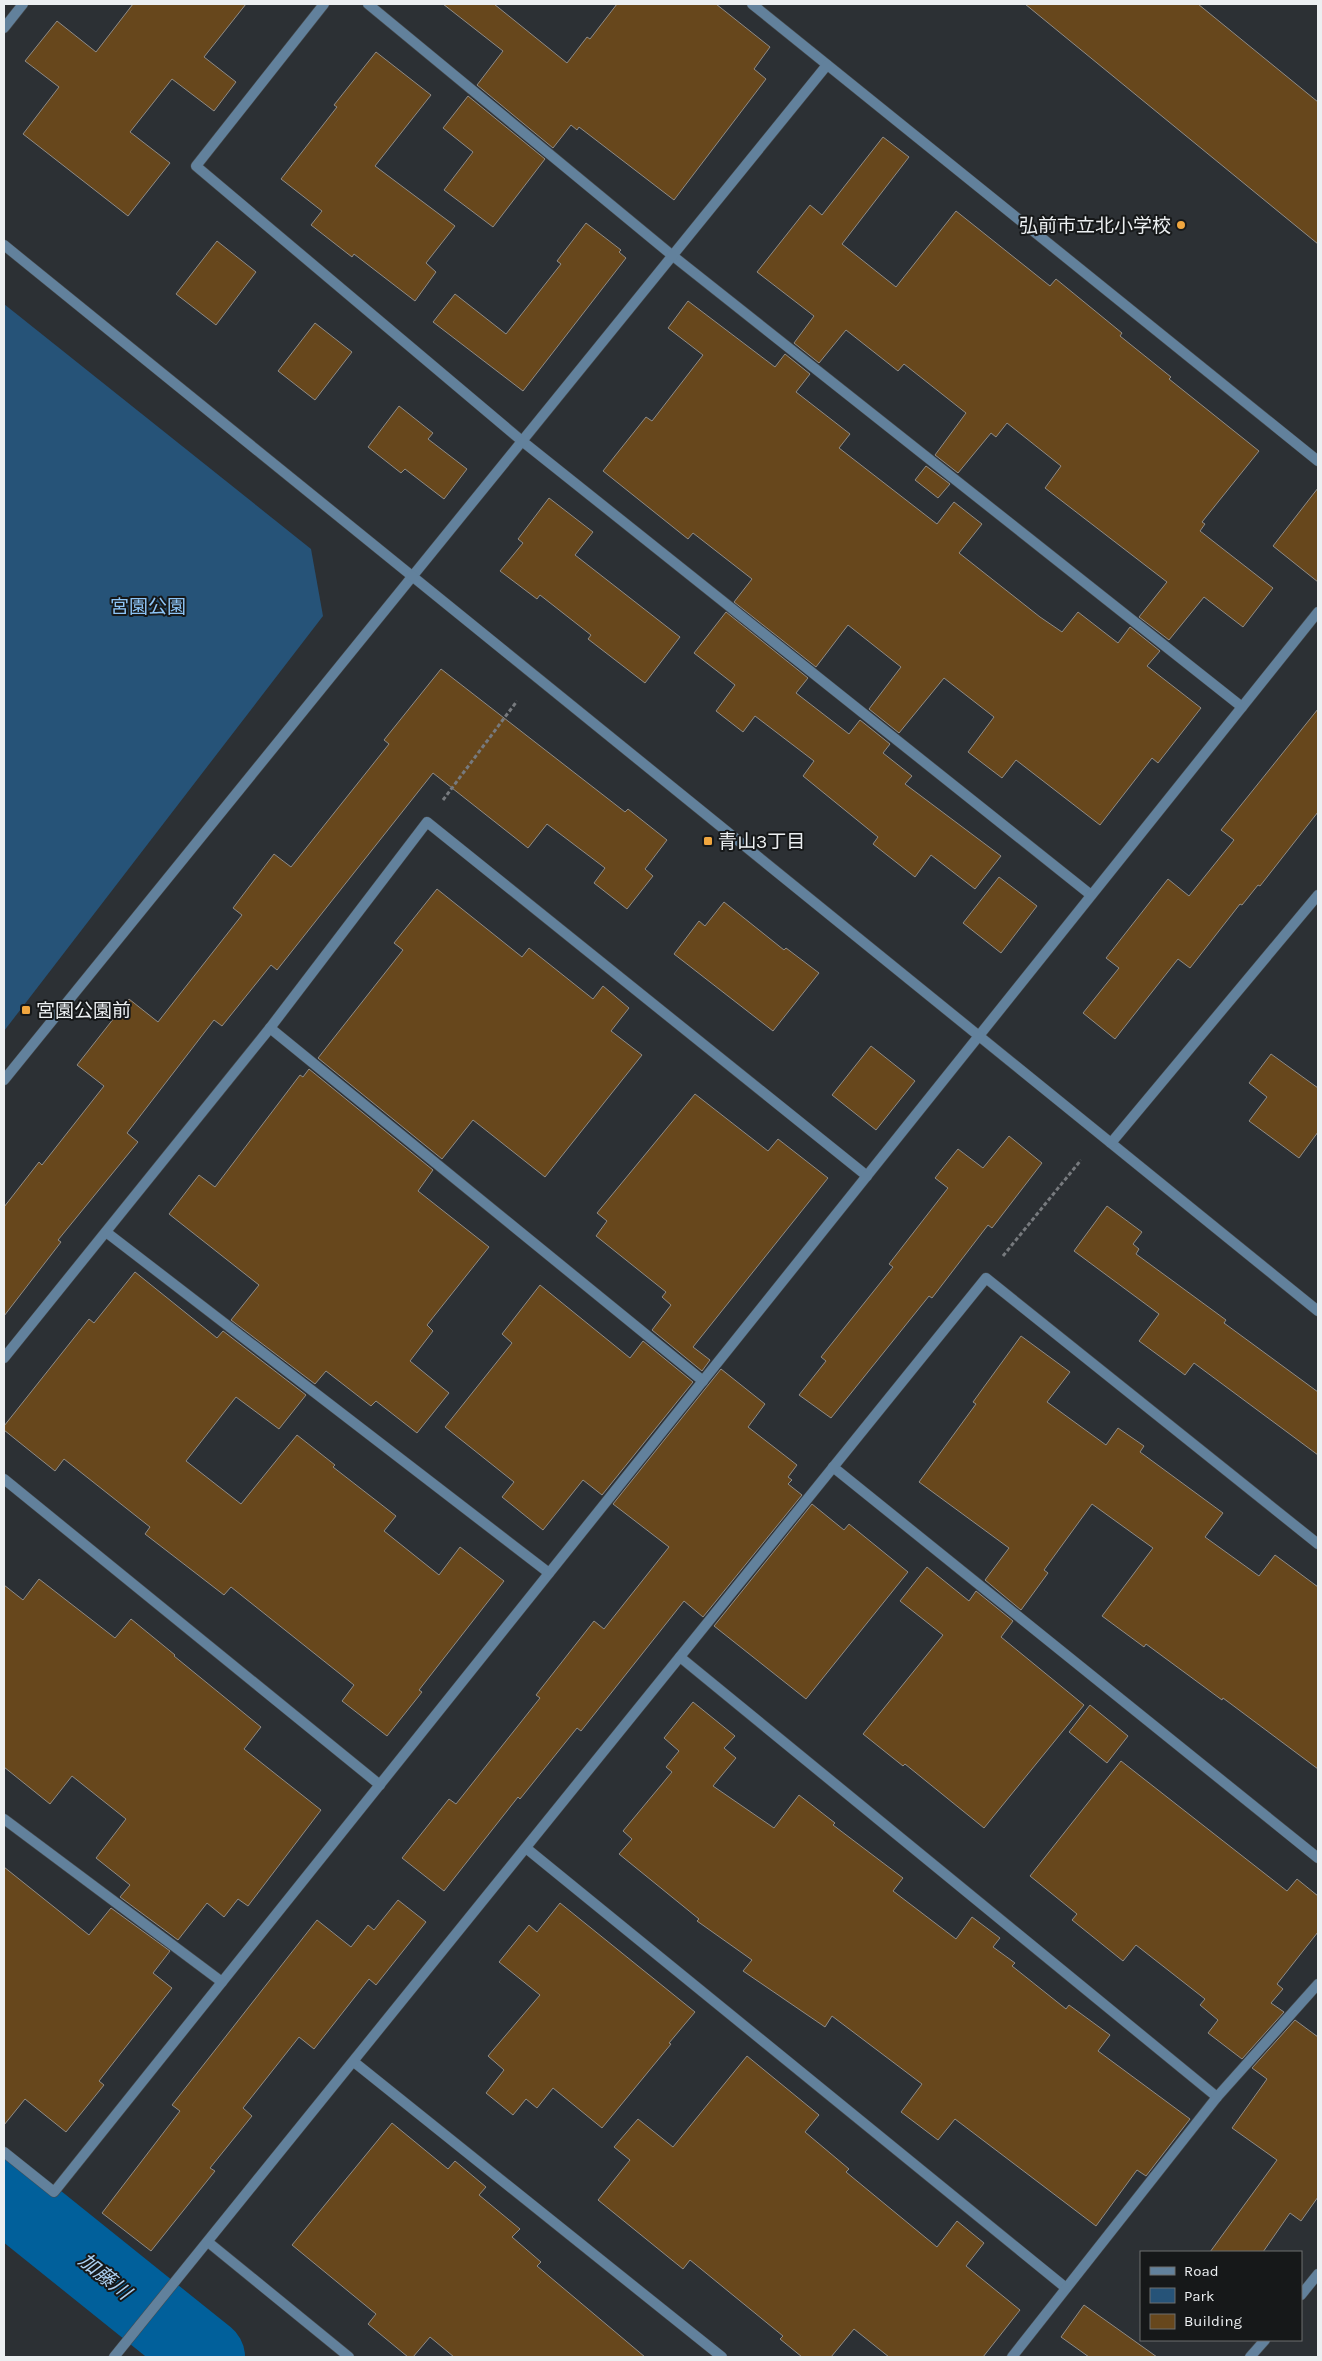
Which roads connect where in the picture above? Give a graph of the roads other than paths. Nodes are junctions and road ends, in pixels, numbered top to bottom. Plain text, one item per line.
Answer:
1 (23, 4) edge
2 (324, 4) edge
3 (368, 4) edge
4 (752, 4) edge
5 (4, 26) edge
6 (827, 65) junction
7 (4, 244) edge
8 (673, 256) junction
9 (522, 441) junction
10 (1318, 461) edge
11 (413, 576) junction
12 (1318, 612) edge
13 (1242, 707) junction
14 (1318, 894) edge
15 (1091, 895) junction
16 (270, 1028) junction
17 (979, 1036) junction
18 (4, 1080) edge
19 (1111, 1143) junction
20 (867, 1176) junction
21 (106, 1232) junction
22 (1318, 1311) edge
23 (4, 1358) edge
24 (703, 1381) junction
25 (833, 1467) junction
26 (4, 1479) edge
27 (1318, 1544) edge
28 (549, 1573) junction
29 (680, 1657) junction
30 (380, 1785) junction
31 (4, 1819) edge
32 (526, 1848) junction
33 (1318, 1858) edge
34 (222, 1982) junction
35 (1318, 1984) edge
36 (354, 2062) junction
37 (1217, 2097) junction
38 (4, 2152) edge
39 (208, 2242) junction
40 (1318, 2274) edge
41 (1066, 2288) junction
42 (1302, 2294) edge
43 (1264, 2341) edge
44 (114, 2357) edge
45 (349, 2357) edge
46 (722, 2357) edge
47 (1012, 2357) edge
48 (1250, 2357) edge

1 - 5 street
2 - 9 street
3 - 8 street
4 - 6 street
6 - 8 street
6 - 10 street
7 - 11 street
8 - 9 street
8 - 13 street
9 - 11 street
9 - 15 street
11 - 17 street
11 - 18 street
12 - 13 street
13 - 15 street
14 - 19 street
15 - 17 street
16 - 20 street
16 - 21 street
16 - 24 street
17 - 19 street
17 - 20 street
19 - 22 street
20 - 24 street
21 - 23 street
21 - 28 street
24 - 28 street
25 - 27 street
25 - 29 street
25 - 33 street
26 - 30 street
28 - 30 street
29 - 32 street
29 - 37 street
30 - 34 street
31 - 34 street
32 - 36 street
32 - 41 street
34 - 38 street
35 - 37 street
36 - 39 street
36 - 46 street
37 - 41 street
39 - 44 street
39 - 45 street
40 - 42 street
41 - 47 street
43 - 48 street

